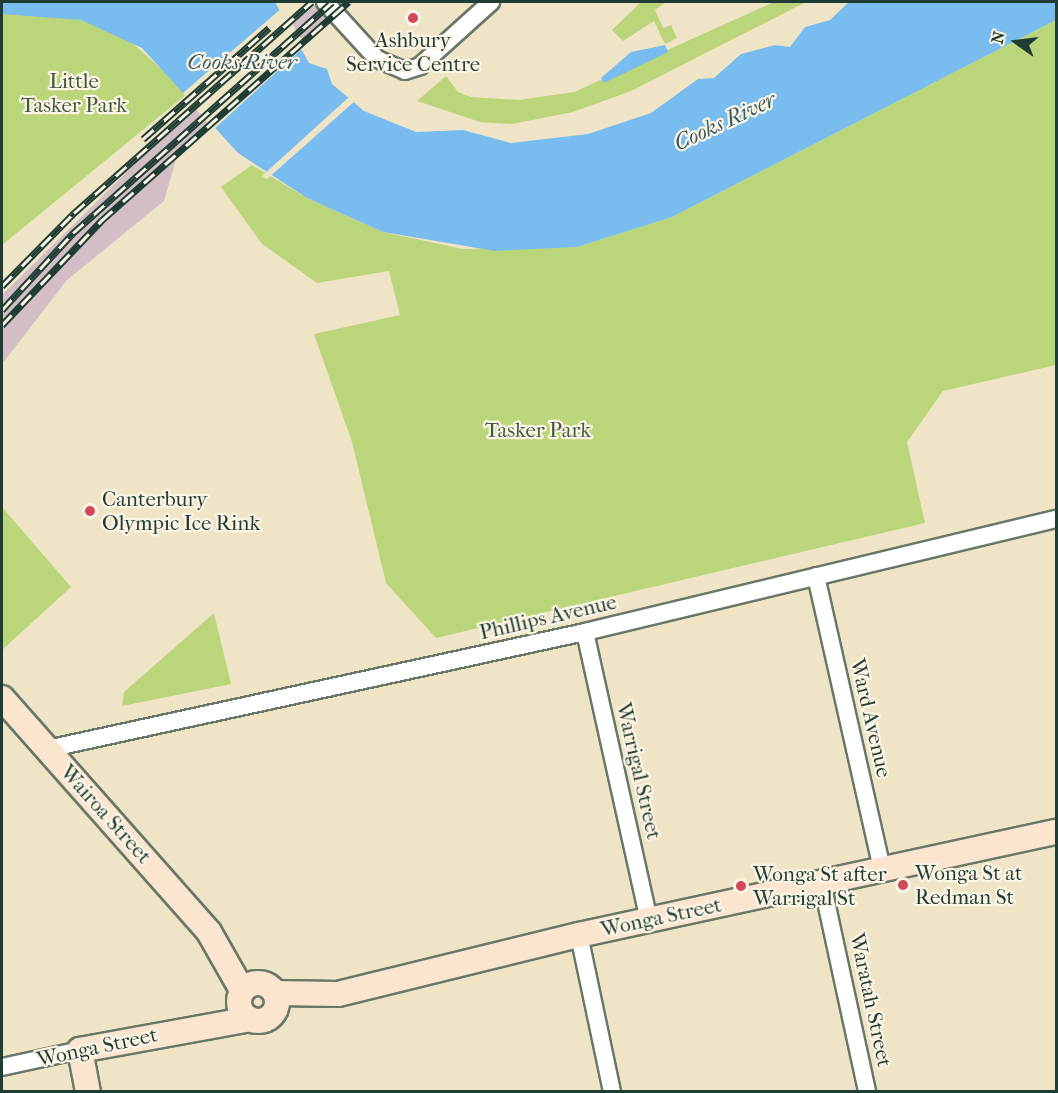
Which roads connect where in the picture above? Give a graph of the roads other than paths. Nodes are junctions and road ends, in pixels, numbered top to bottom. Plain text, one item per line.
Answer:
1 (325, 2) edge
2 (491, 2) edge
3 (1056, 519) edge
4 (816, 576) junction
5 (585, 632) junction
6 (2, 698) edge
7 (47, 749) junction
8 (1056, 832) edge
9 (882, 870) junction
10 (822, 883) junction
11 (649, 920) junction
12 (209, 932) junction
13 (579, 935) junction
14 (270, 988) junction
15 (338, 994) junction
16 (250, 1008) junction
17 (80, 1050) junction
18 (2, 1067) edge
19 (88, 1092) edge
20 (612, 1092) edge
21 (867, 1092) edge

1 - 2 street
3 - 4 street, Phillips Avenue
4 - 5 street, Phillips Avenue
4 - 9 street, Ward Avenue
5 - 7 street, Phillips Avenue
5 - 11 street, Warrigal Street
6 - 7 street, Wairoa Street
7 - 12 street, Wairoa Street
8 - 9 street, Wonga Street
9 - 10 street, Wonga Street
10 - 11 street, Wonga Street
10 - 21 street, Waratah Street
11 - 13 street, Wonga Street
12 - 14 street, Wairoa Street
12 - 16 street, Wairoa Street
13 - 15 street, Wonga Street
13 - 20 street
14 - 15 street, Wonga Street
14 - 16 street, Wonga Street
14 - 16 street
15 - 16 street, Wonga Street
16 - 17 street, Wonga Street
17 - 18 street, Wonga Street
17 - 19 street

